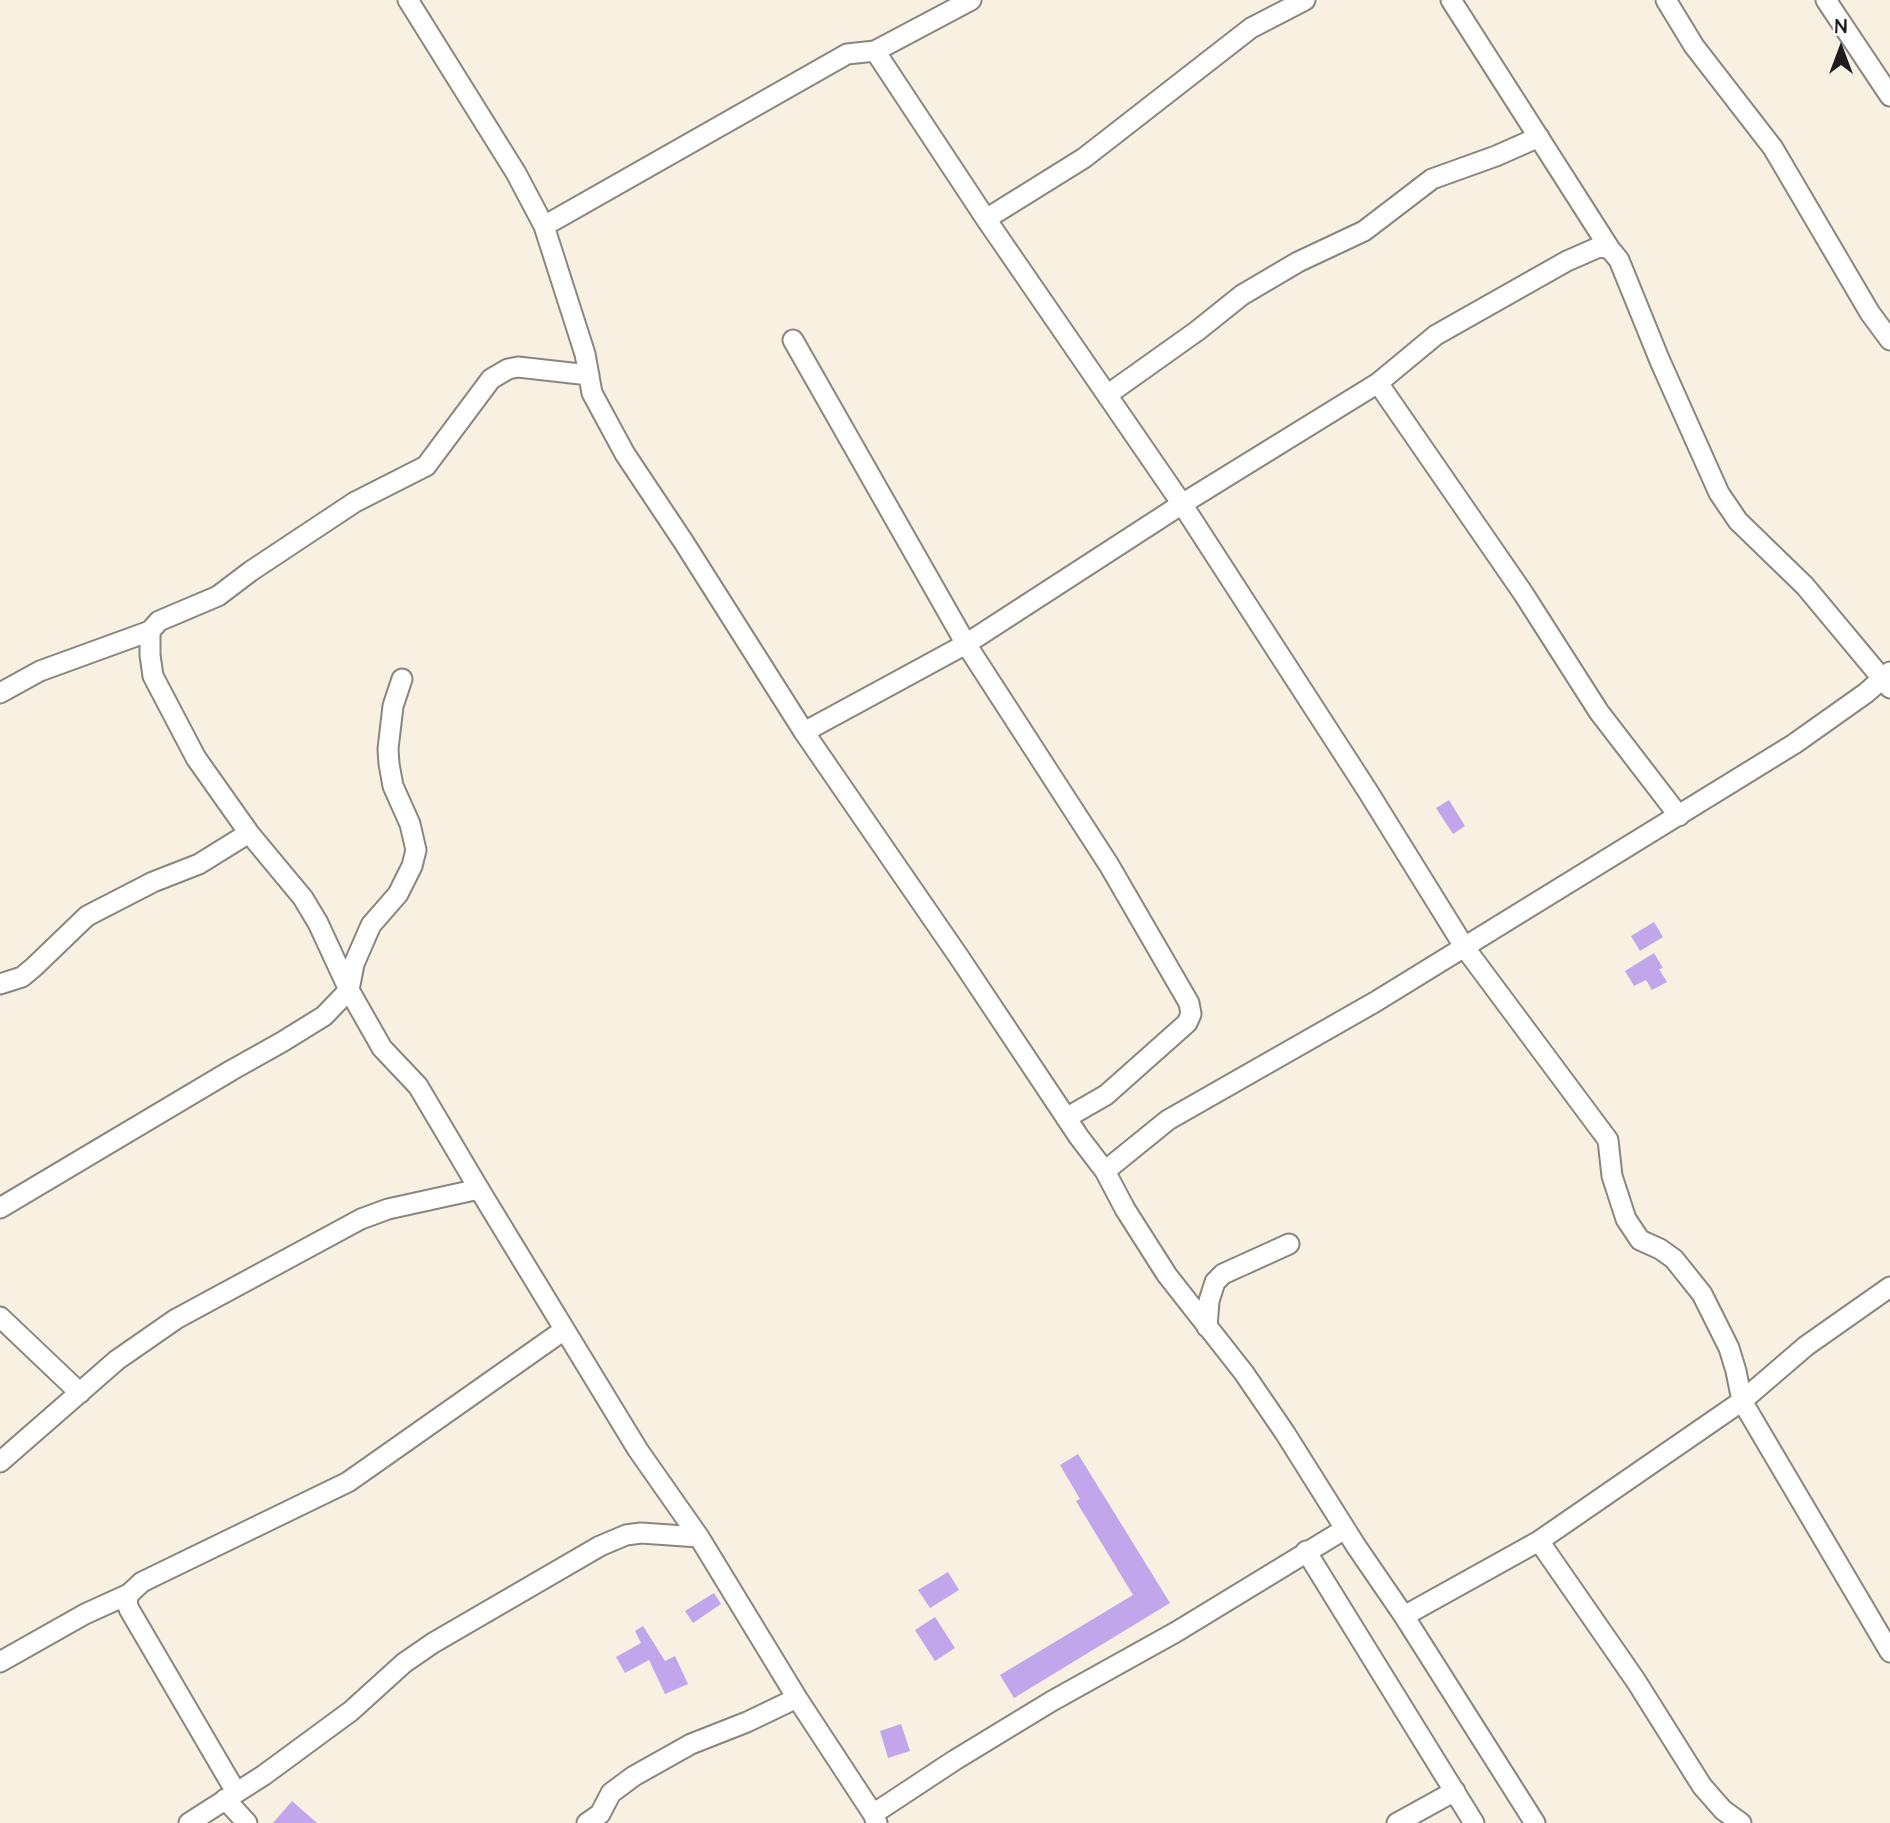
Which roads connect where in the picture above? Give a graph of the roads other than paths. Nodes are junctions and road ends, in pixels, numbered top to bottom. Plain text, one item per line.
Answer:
1 (408, 0) edge
2 (971, 0) edge
3 (1305, 0) edge
4 (1451, 0) edge
5 (1665, 0) edge
6 (1826, 0) edge
7 (875, 51) junction
8 (1890, 96) edge
9 (1539, 138) junction
10 (986, 219) junction
11 (544, 226) junction
12 (1610, 249) junction
13 (793, 340) dead end
14 (1890, 340) edge
15 (589, 375) junction
16 (1378, 383) junction
17 (1107, 395) junction
18 (1182, 504) junction
19 (150, 631) junction
20 (966, 644) junction
21 (402, 679) dead end
22 (1887, 680) edge
23 (0, 694) edge
24 (804, 732) junction
25 (1679, 816) junction
26 (249, 833) junction
27 (1465, 948) junction
28 (0, 984) edge
29 (349, 990) junction
30 (1066, 1118) junction
31 (1105, 1171) junction
32 (479, 1189) junction
33 (0, 1208) edge
34 (1289, 1244) dead end
35 (1890, 1287) edge
36 (0, 1317) edge
37 (1207, 1327) junction
38 (564, 1330) junction
39 (80, 1393) junction
40 (1742, 1401) junction
41 (0, 1462) edge
42 (1345, 1528) junction
43 (699, 1537) junction
44 (1539, 1541) junction
45 (1306, 1551) junction
46 (129, 1594) junction
47 (1404, 1616) junction
48 (1890, 1652) edge
49 (0, 1662) edge
50 (797, 1698) junction
51 (1455, 1791) junction
52 (230, 1796) junction
53 (875, 1818) edge
54 (189, 1823) edge
55 (247, 1823) edge
56 (587, 1823) edge
57 (1397, 1823) edge
58 (1474, 1823) edge
59 (1535, 1823) edge
60 (1741, 1823) edge

1 - 11 street
2 - 7 street
3 - 10 street
4 - 9 street
5 - 14 street
6 - 8 street
7 - 10 street
7 - 11 street
9 - 12 street
9 - 17 street
10 - 17 street
11 - 15 street
12 - 16 street
12 - 22 street
13 - 20 street
15 - 19 street
15 - 24 street
16 - 18 street
16 - 25 street
17 - 18 street
18 - 20 street
18 - 27 street
19 - 23 street
19 - 26 street
20 - 24 street
20 - 30 street
21 - 29 street
22 - 25 street
24 - 30 street
25 - 27 street
26 - 28 street
26 - 29 street
27 - 31 street
27 - 40 street
29 - 32 street
29 - 33 street
30 - 31 street
31 - 37 street
32 - 38 street
32 - 39 street
34 - 37 street
35 - 40 street
36 - 39 street
37 - 42 street
38 - 43 street
38 - 46 street
39 - 41 street
40 - 44 street
40 - 48 street
42 - 45 street
42 - 47 street
43 - 50 street
43 - 52 street
44 - 47 street
44 - 60 street
45 - 51 street
45 - 53 street
46 - 49 street
46 - 52 street
47 - 59 street
50 - 53 street
50 - 56 street
51 - 57 street
51 - 58 street
52 - 54 street
52 - 55 street

